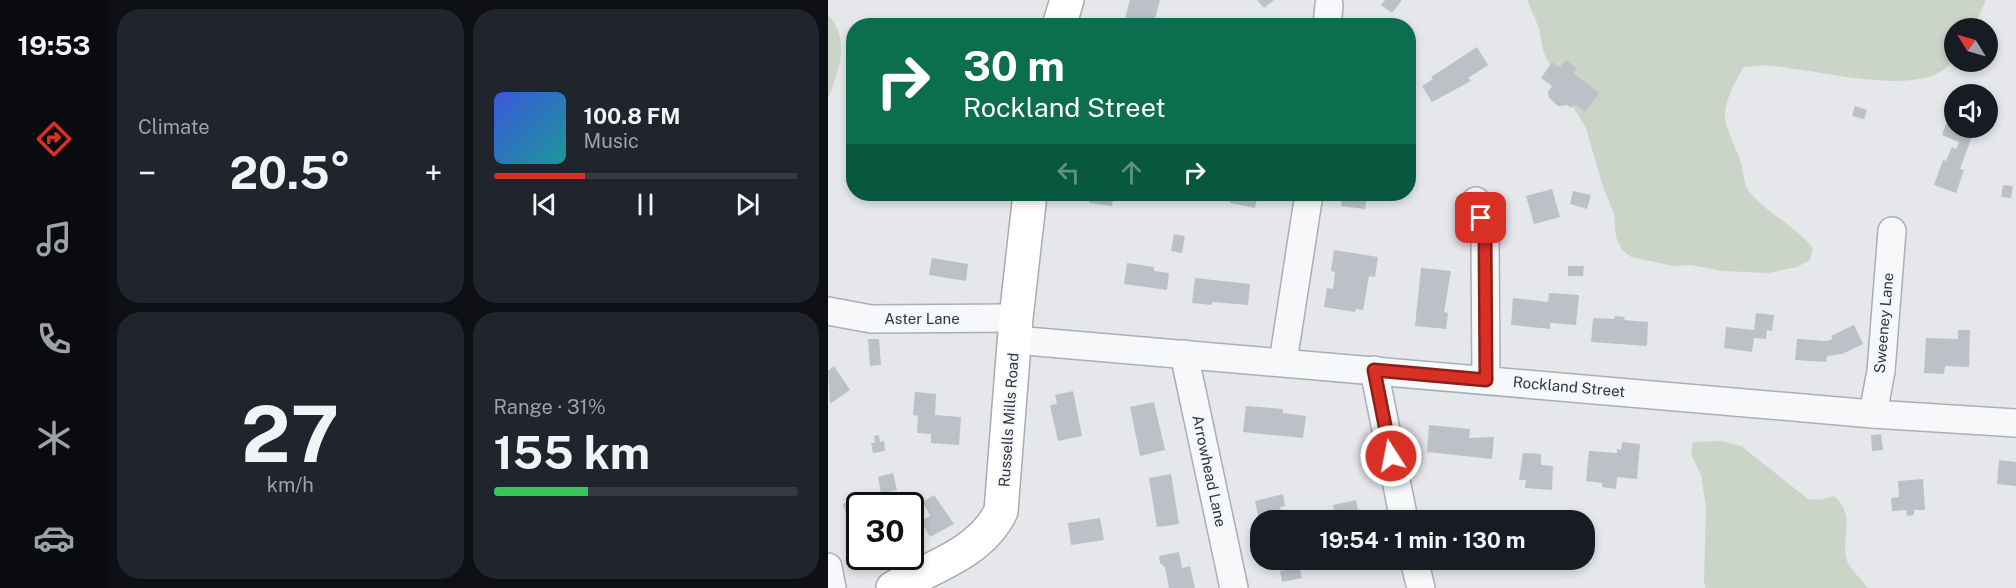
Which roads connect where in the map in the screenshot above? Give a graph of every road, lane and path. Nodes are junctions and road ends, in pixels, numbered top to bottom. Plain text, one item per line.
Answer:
1 (1066, 0) edge
2 (1061, 18) edge
3 (1029, 201) edge
4 (1308, 201) edge
5 (1476, 201) dead end
6 (1892, 231) dead end
7 (828, 311) edge
8 (1015, 329) junction
9 (1184, 354) junction
10 (1283, 362) junction
11 (1374, 370) junction
12 (1486, 380) junction
13 (1873, 414) junction
14 (2016, 423) edge
15 (1402, 510) edge
16 (828, 567) edge
17 (1416, 570) edge
18 (832, 588) edge
19 (893, 588) edge
20 (1234, 588) edge
21 (1421, 588) edge

1 - 2 main road
3 - 8 main road, Russells Mills Road
4 - 10 street
5 - 12 street
6 - 13 street, Sweeney Lane
7 - 8 street, Aster Lane
8 - 9 street, Rockland Street
8 - 19 main road, Russells Mills Road
9 - 10 street, Rockland Street
9 - 20 street, Arrowhead Lane
10 - 11 street, Rockland Street
11 - 12 street, Rockland Street
11 - 15 street
12 - 13 street, Rockland Street
13 - 14 street, Rockland Street
16 - 18 street
17 - 21 street

